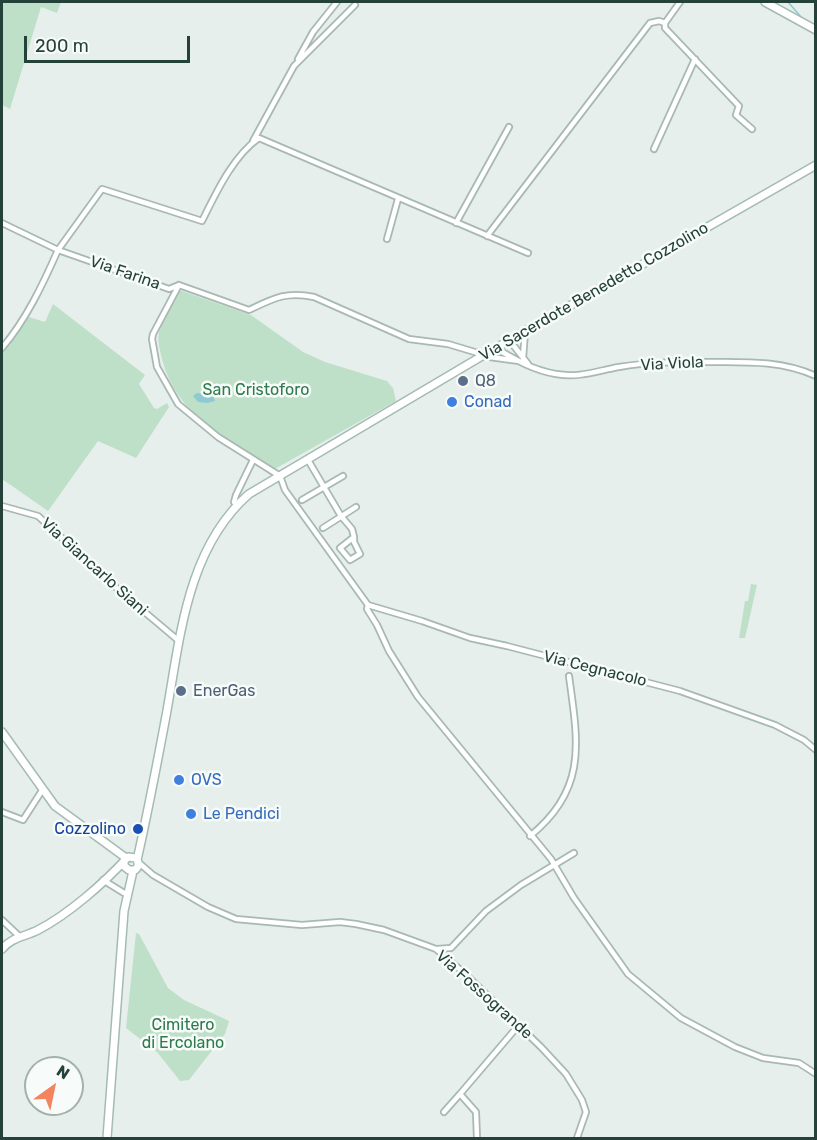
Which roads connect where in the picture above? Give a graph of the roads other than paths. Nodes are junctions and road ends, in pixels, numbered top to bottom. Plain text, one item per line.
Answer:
1 (337, 2) edge
2 (680, 2) edge
3 (765, 2) edge
4 (355, 5) dead end
5 (665, 23) junction
6 (816, 30) edge
7 (696, 59) junction
8 (294, 66) junction
9 (509, 127) dead end
10 (752, 129) dead end
11 (252, 143) junction
12 (654, 149) dead end
13 (816, 165) edge
14 (398, 199) junction
15 (2, 223) edge
16 (456, 223) junction
17 (487, 236) junction
18 (387, 239) dead end
19 (58, 250) junction
20 (528, 253) dead end
21 (179, 285) junction
22 (525, 332) junction
23 (510, 341) junction
24 (2, 348) edge
25 (497, 349) junction
26 (482, 356) junction
27 (521, 360) junction
28 (816, 376) edge
29 (253, 460) junction
30 (308, 460) junction
31 (280, 476) junction
32 (343, 476) dead end
33 (324, 487) junction
34 (302, 500) dead end
35 (236, 505) junction
36 (2, 506) edge
37 (356, 507) dead end
38 (341, 516) junction
39 (322, 528) dead end
40 (354, 537) junction
41 (368, 605) junction
42 (178, 641) junction
43 (569, 676) dead end
44 (2, 732) edge
45 (816, 750) edge
46 (43, 789) junction
47 (2, 812) edge
48 (143, 832) junction
49 (530, 836) junction
50 (574, 853) dead end
51 (138, 861) junction
52 (127, 864) junction
53 (554, 867) junction
54 (153, 875) junction
55 (103, 880) junction
56 (124, 893) junction
57 (125, 905) junction
58 (2, 920) edge
59 (19, 936) junction
60 (2, 949) edge
61 (436, 949) junction
62 (518, 1026) junction
63 (816, 1074) edge
64 (460, 1094) junction
65 (444, 1112) dead end
66 (107, 1138) edge
67 (477, 1138) edge
68 (577, 1138) edge

1 - 8 street
2 - 5 street
3 - 6 main road
4 - 8 street
5 - 7 street
5 - 17 street
7 - 10 street
7 - 12 street
8 - 11 street
9 - 16 street
11 - 14 street
11 - 19 street
13 - 22 main road, Via Sacerdote Benedetto Cozzolino
14 - 16 street
14 - 18 street
15 - 19 street, Via Farina
16 - 17 street
17 - 20 street
19 - 21 street, Via Farina
19 - 24 street
21 - 26 street, Via Farina
21 - 29 street
22 - 23 main road, Via Sacerdote Benedetto Cozzolino
22 - 27 street
23 - 25 main road, Via Sacerdote Benedetto Cozzolino
23 - 27 street, Via Viola
25 - 26 main road, Via Sacerdote Benedetto Cozzolino
25 - 27 street, Via Viola
26 - 27 street
26 - 30 main road, Via Sacerdote Benedetto Cozzolino
27 - 28 street, Via Viola
29 - 31 street
29 - 35 street
30 - 31 main road, Via Sacerdote Benedetto Cozzolino
30 - 33 street
31 - 35 main road, Via Sacerdote Benedetto Cozzolino
31 - 41 street
32 - 33 street
33 - 34 street
33 - 38 street
35 - 42 main road, Via Sacerdote Benedetto Cozzolino
36 - 42 street, Via Giancarlo Siani
37 - 38 street
38 - 39 street
38 - 40 street
40 - 40 street
41 - 45 street, Via Cegnacolo
41 - 49 street
42 - 48 main road, Via Sacerdote Benedetto Cozzolino
43 - 49 street
44 - 46 main road
46 - 47 street
46 - 52 main road
48 - 51 main road, Via Sacerdote Benedetto Cozzolino
48 - 52 main road, Via Sacerdote Benedetto Cozzolino
49 - 53 street
50 - 53 street
51 - 52 main road
51 - 52 main road, Via Sacerdote Benedetto Cozzolino
51 - 54 street
52 - 54 street
52 - 55 main road
52 - 56 main road, Via Sacerdote Benedetto Cozzolino
52 - 57 main road, Via Sacerdote Benedetto Cozzolino
53 - 61 street
53 - 63 street
54 - 61 street, Via Fossogrande
55 - 56 street
55 - 59 main road
56 - 57 main road, Via Sacerdote Benedetto Cozzolino
57 - 66 main road, Via Sacerdote Benedetto Cozzolino
58 - 59 street
59 - 60 main road
61 - 62 street, Via Fossogrande
62 - 64 street
62 - 68 street, Via Fossogrande
64 - 65 street
64 - 67 street

